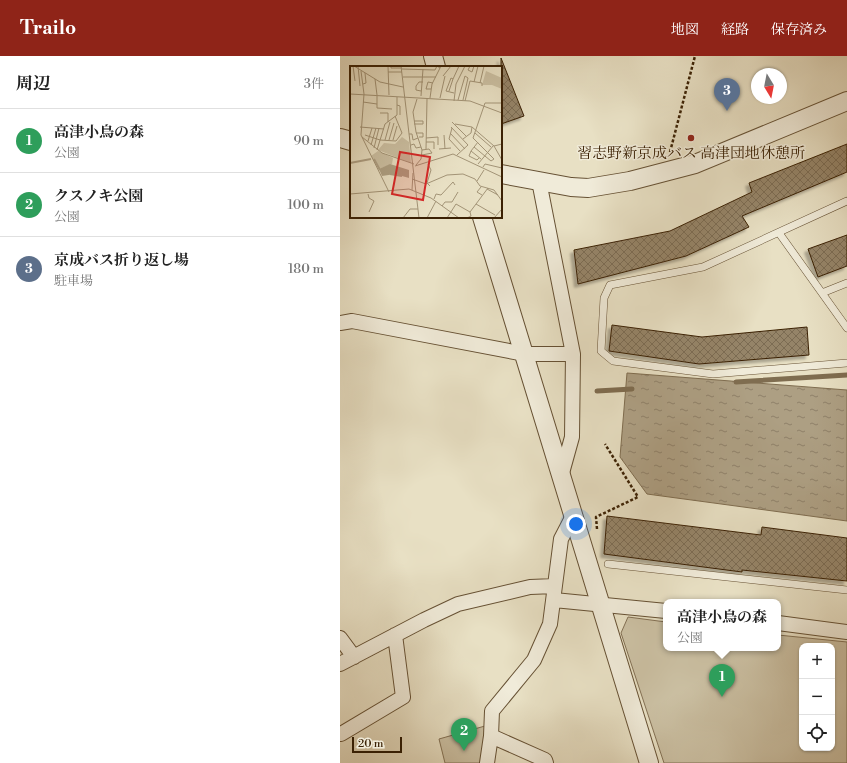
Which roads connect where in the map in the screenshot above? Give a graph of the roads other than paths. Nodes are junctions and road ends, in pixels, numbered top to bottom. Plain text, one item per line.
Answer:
1 (433, 56) edge
2 (436, 66) edge
3 (847, 101) edge
4 (340, 138) edge
5 (350, 141) edge
6 (502, 174) edge
7 (540, 181) junction
8 (847, 201) edge
9 (482, 218) edge
10 (779, 233) junction
11 (847, 283) edge
12 (822, 293) junction
13 (340, 323) edge
14 (847, 328) edge
15 (525, 354) junction
16 (574, 354) junction
17 (847, 363) edge
18 (562, 473) junction
19 (574, 514) junction
20 (608, 564) dead end
21 (555, 586) junction
22 (847, 590) edge
23 (554, 600) junction
24 (601, 604) junction
25 (663, 611) edge
26 (781, 623) edge
27 (847, 632) edge
28 (395, 636) junction
29 (340, 638) edge
30 (354, 657) junction
31 (340, 664) edge
32 (341, 734) edge
33 (491, 736) junction
34 (487, 763) edge
35 (546, 763) edge
36 (650, 763) edge

1 - 2 street
3 - 7 street
4 - 5 street
6 - 7 street
7 - 16 street
8 - 10 lane
9 - 15 street
10 - 12 lane
10 - 17 lane
11 - 12 lane
12 - 14 lane
13 - 15 street
15 - 16 street
15 - 18 street
16 - 18 street
18 - 19 street
19 - 21 street
19 - 24 street
20 - 22 lane
21 - 23 street
21 - 28 street
23 - 24 street
23 - 33 street
24 - 25 street
24 - 36 street
26 - 27 street
28 - 30 street
28 - 32 street
29 - 30 street
30 - 31 street
33 - 34 street
33 - 35 street

